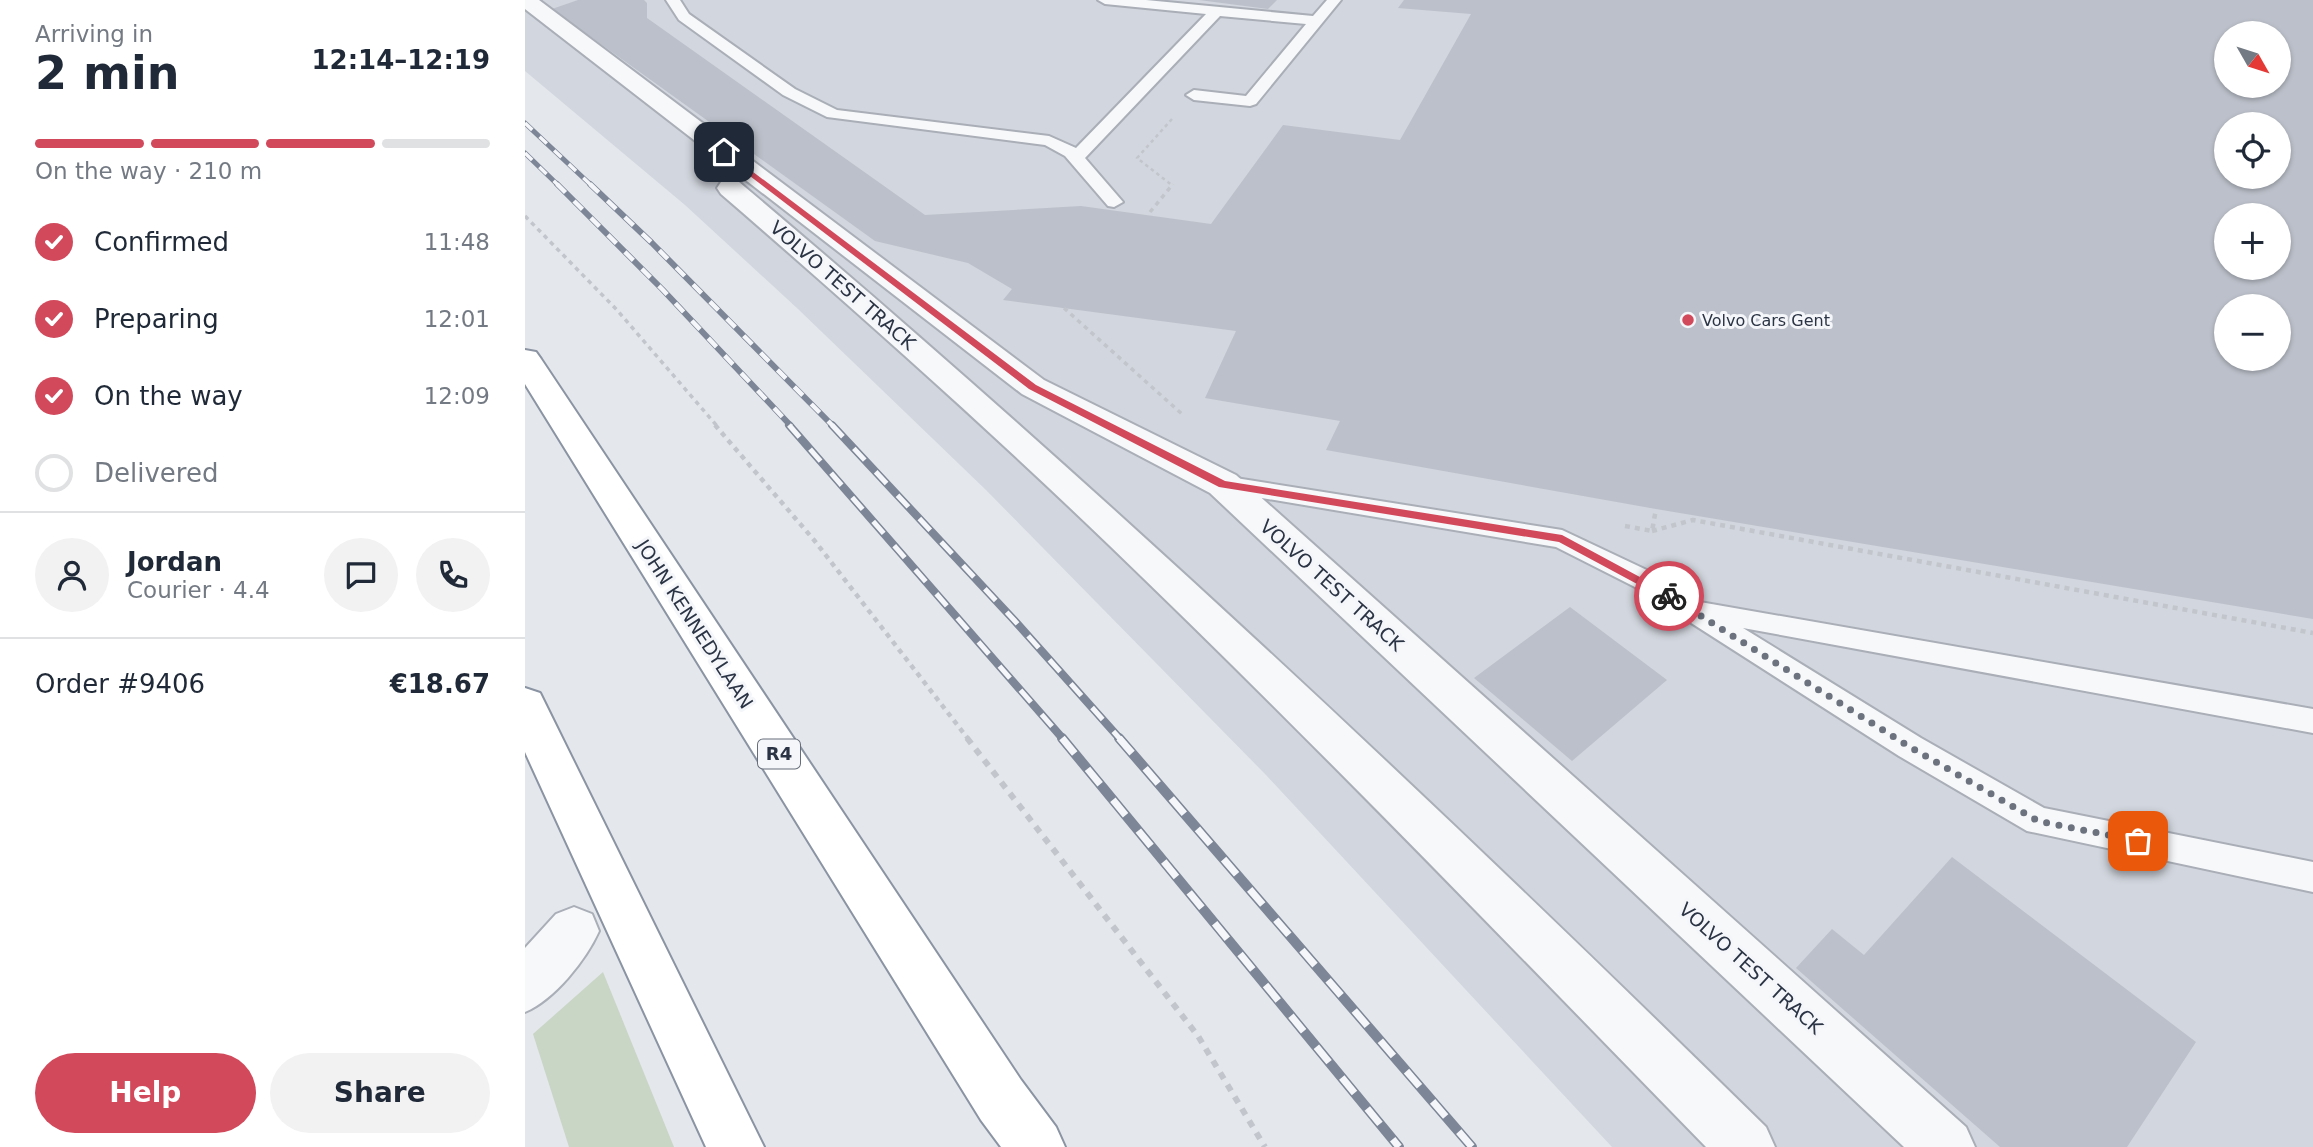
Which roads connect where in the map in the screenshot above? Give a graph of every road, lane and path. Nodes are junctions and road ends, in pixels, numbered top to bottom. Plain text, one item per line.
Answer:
1 (1105, 0) edge
2 (1334, 0) edge
3 (682, 4) edge
4 (530, 9) edge
5 (1217, 11) junction
6 (1317, 21) junction
7 (1194, 95) joint
8 (1076, 158) junction
9 (1114, 202) dead end
10 (525, 216) edge
11 (1147, 216) dead end
12 (1064, 308) dead end
13 (525, 359) edge
14 (1192, 422) dead end
15 (1223, 484) junction
16 (1656, 509) dead end
17 (1625, 526) dead end
18 (1652, 531) junction
19 (1688, 608) junction
20 (2313, 633) edge
21 (525, 705) edge
22 (2313, 721) edge
23 (2313, 877) edge
24 (573, 932) dead end
25 (530, 973) edge
26 (1014, 1124) edge
27 (734, 1147) edge
28 (1037, 1147) edge
29 (1265, 1147) edge
30 (1745, 1147) edge
31 (1946, 1147) edge

1 - 5 lane
2 - 6 lane
3 - 8 lane
4 - 15 street, VOLVO TEST TRACK
4 - 30 street, VOLVO TEST TRACK
5 - 6 lane
5 - 8 lane
6 - 7 lane
7 - 11 path
8 - 9 lane
10 - 29 path
12 - 14 path
13 - 26 highway, JOHN KENNEDYLAAN / R4
15 - 19 lane
15 - 31 street, VOLVO TEST TRACK
16 - 18 path
17 - 18 path
18 - 20 path
19 - 22 lane
19 - 23 lane
21 - 27 highway
24 - 25 street
26 - 28 highway, JOHN KENNEDYLAAN / R4

